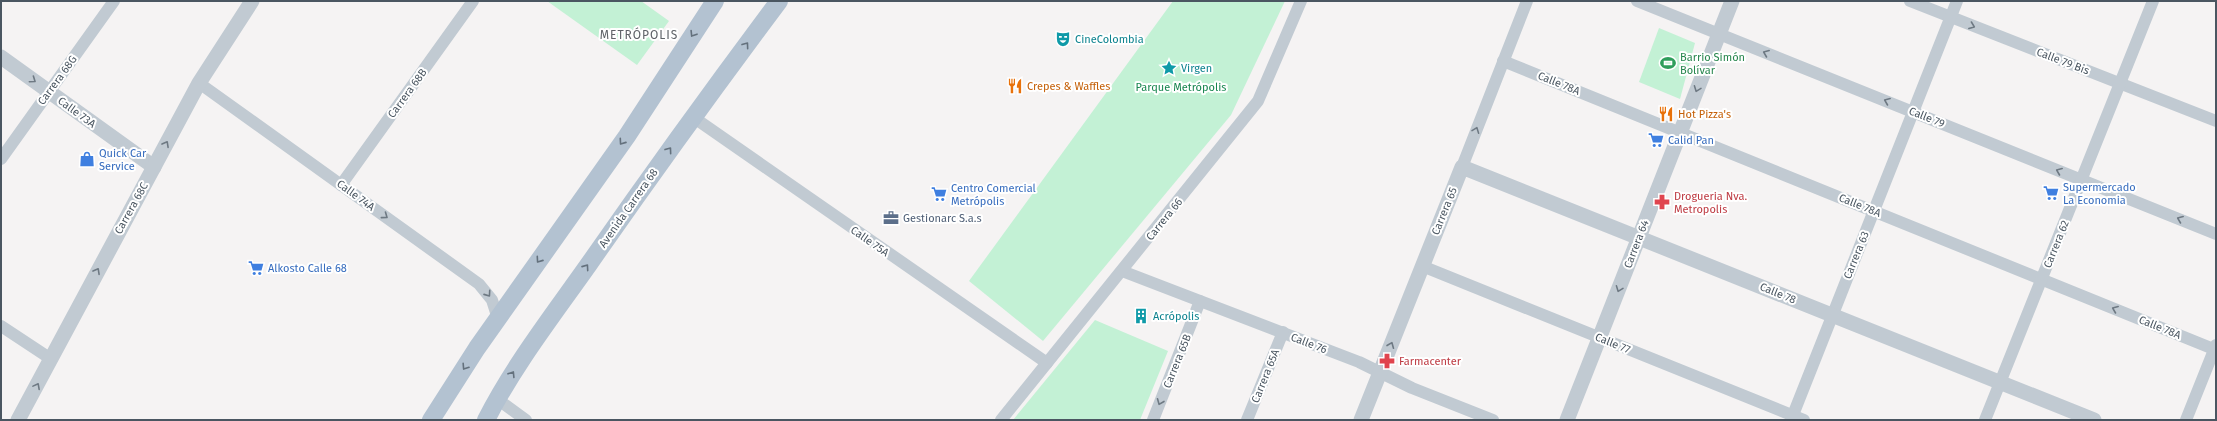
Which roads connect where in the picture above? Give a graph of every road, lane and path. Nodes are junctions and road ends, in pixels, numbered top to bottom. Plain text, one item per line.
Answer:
1 (114, 1) edge
2 (252, 1) edge
3 (473, 1) edge
4 (715, 1) edge
5 (779, 1) edge
6 (1301, 1) edge
7 (1527, 1) edge
8 (1638, 1) edge
9 (1732, 1) edge
10 (1910, 1) edge
11 (1957, 1) edge
12 (2153, 1) edge
13 (1951, 17) junction
14 (1719, 34) junction
15 (1, 57) edge
16 (1503, 61) junction
17 (199, 83) junction
18 (2120, 83) junction
19 (49, 92) junction
20 (1913, 112) junction
21 (694, 117) junction
22 (2216, 121) edge
23 (1680, 132) junction
24 (1, 159) edge
25 (1462, 166) junction
26 (154, 167) junction
27 (2082, 180) junction
28 (342, 185) junction
29 (1874, 211) junction
30 (2216, 234) edge
31 (1639, 238) junction
32 (1422, 266) junction
33 (1122, 271) junction
34 (2042, 279) junction
35 (1200, 301) junction
36 (1832, 315) junction
37 (498, 318) junction
38 (1, 326) edge
39 (1282, 332) junction
40 (1600, 337) junction
41 (2215, 348) edge
42 (51, 359) junction
43 (1047, 363) junction
44 (1380, 373) junction
45 (2000, 382) junction
46 (497, 399) junction
47 (1791, 418) edge
48 (18, 420) edge
49 (431, 420) edge
50 (486, 420) edge
51 (526, 420) edge
52 (1001, 420) edge
53 (1153, 420) edge
54 (1247, 420) edge
55 (1361, 420) edge
56 (1493, 420) edge
57 (1567, 420) edge
58 (1804, 420) edge
59 (1985, 420) edge
60 (2094, 420) edge
61 (2186, 420) edge

1 - 19 street, Carrera 68G
2 - 17 street, Carrera 68C
3 - 28 street, Carrera 68B
4 -> 37 main road
21 -> 5 main road, Avenida Carrera 68
6 - 33 street, Carrera 66
7 - 16 street, Carrera 65
8 - 14 street, Calle 79
9 - 14 street, Carrera 64
10 - 13 street, Calle 79 Bis
11 - 13 street, Carrera 63
12 - 18 street, Carrera 62
13 -> 18 street, Calle 79 Bis
13 - 20 street, Carrera 63
20 -> 14 street, Calle 79
14 -> 23 street, Carrera 64
15 -> 19 street, Calle 73A
16 - 23 street, Calle 78A
25 -> 16 street, Carrera 65
26 -> 17 street, Carrera 68C
17 - 28 street, Calle 74A
18 - 22 street, Calle 79 Bis
18 - 27 street, Carrera 62
19 - 24 street, Carrera 68G
19 - 26 street, Calle 73A
27 -> 20 street, Calle 79
20 - 29 street, Carrera 63
21 - 43 street, Calle 75A
46 -> 21 main road, Avenida Carrera 68
23 - 29 street, Calle 78A
23 - 31 street, Carrera 64
25 - 31 street, Calle 78
25 - 32 street, Carrera 65
42 -> 26 street, Carrera 68C
30 -> 27 street, Calle 79
27 - 34 street, Carrera 62
28 -> 37 street, Calle 74A
29 - 34 street, Calle 78A
29 - 36 street, Carrera 63
31 - 36 street, Calle 78
31 -> 40 street, Carrera 64
32 - 40 street, Calle 77
44 -> 32 street, Carrera 65
33 - 35 street, Calle 76
33 - 43 street, Carrera 66
41 -> 34 street, Calle 78A
34 - 45 street, Carrera 62
35 - 39 street, Calle 76
35 -> 53 street, Carrera 65B
36 - 45 street, Calle 78
36 - 47 street, Carrera 63
37 -> 49 main road
38 - 42 street
39 - 44 street, Calle 76
39 - 54 street, Carrera 65A
40 - 47 street, Calle 77
40 - 57 street, Carrera 64
41 - 61 street
48 -> 42 street, Carrera 68C
43 - 52 street, Carrera 66
44 - 55 street, Carrera 65
44 - 56 street, Calle 76
45 - 59 street, Carrera 62
45 - 60 street, Calle 78
46 - 50 main road, Avenida Carrera 68
46 - 51 street
47 - 58 street, Calle 77

